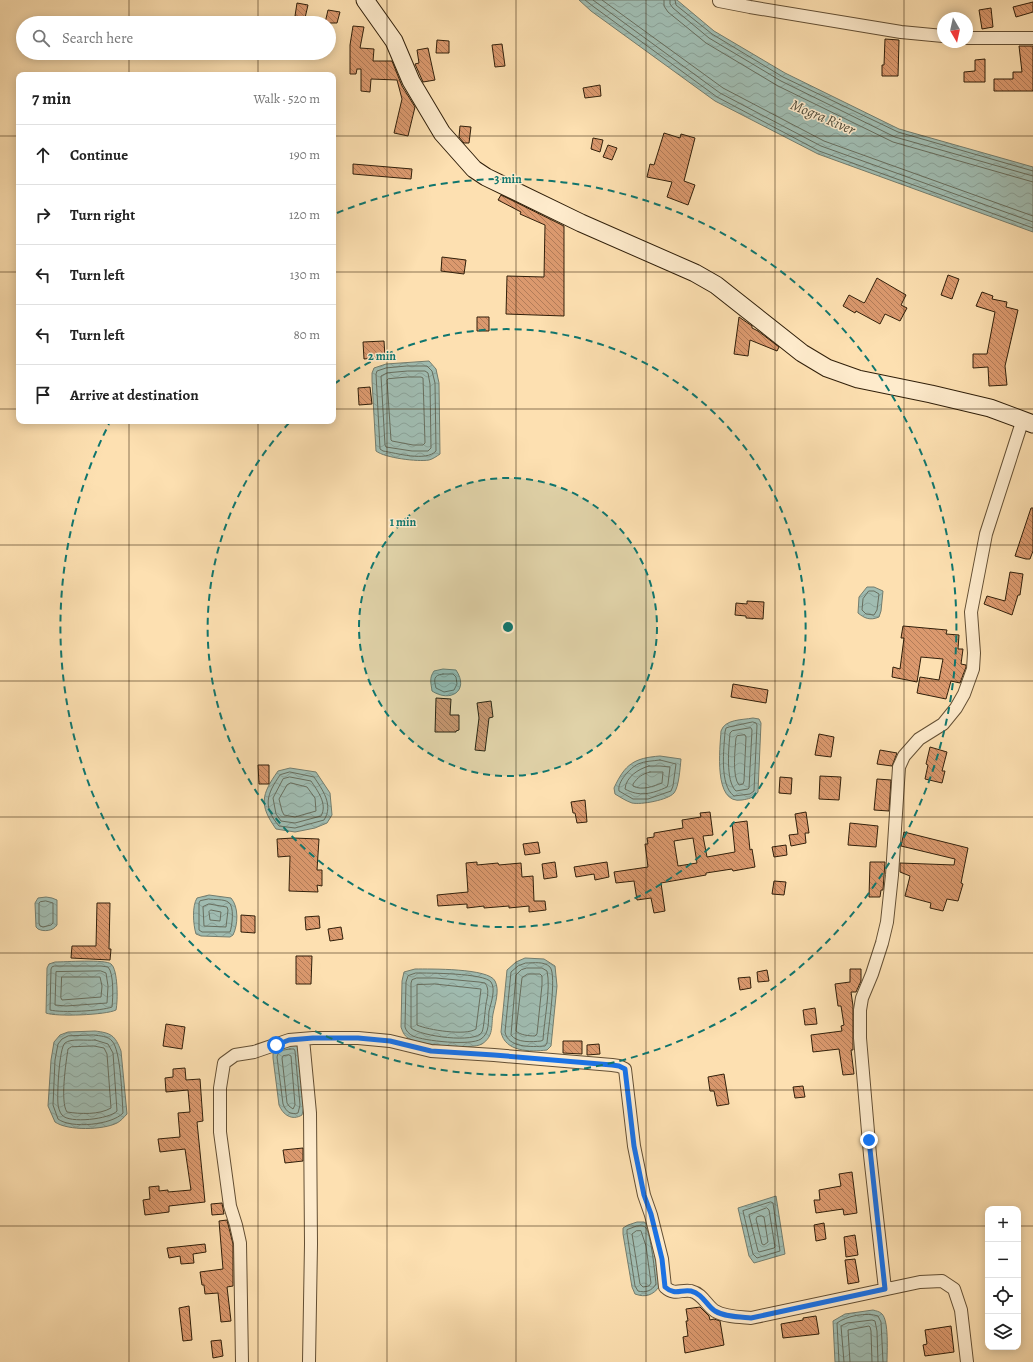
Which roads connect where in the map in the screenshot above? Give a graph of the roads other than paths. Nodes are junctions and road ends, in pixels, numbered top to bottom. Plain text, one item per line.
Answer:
1 (365, 0) edge
2 (719, 1) edge
3 (937, 35) edge
4 (973, 38) edge
5 (1033, 38) edge
6 (1028, 422) edge
7 (302, 1039) junction
8 (885, 1289) junction
9 (242, 1362) edge
10 (310, 1362) edge
11 (967, 1362) edge

1 - 6 street
2 - 3 street
4 - 5 street
6 - 8 street
7 - 8 street
7 - 9 street
7 - 10 street
8 - 11 street

